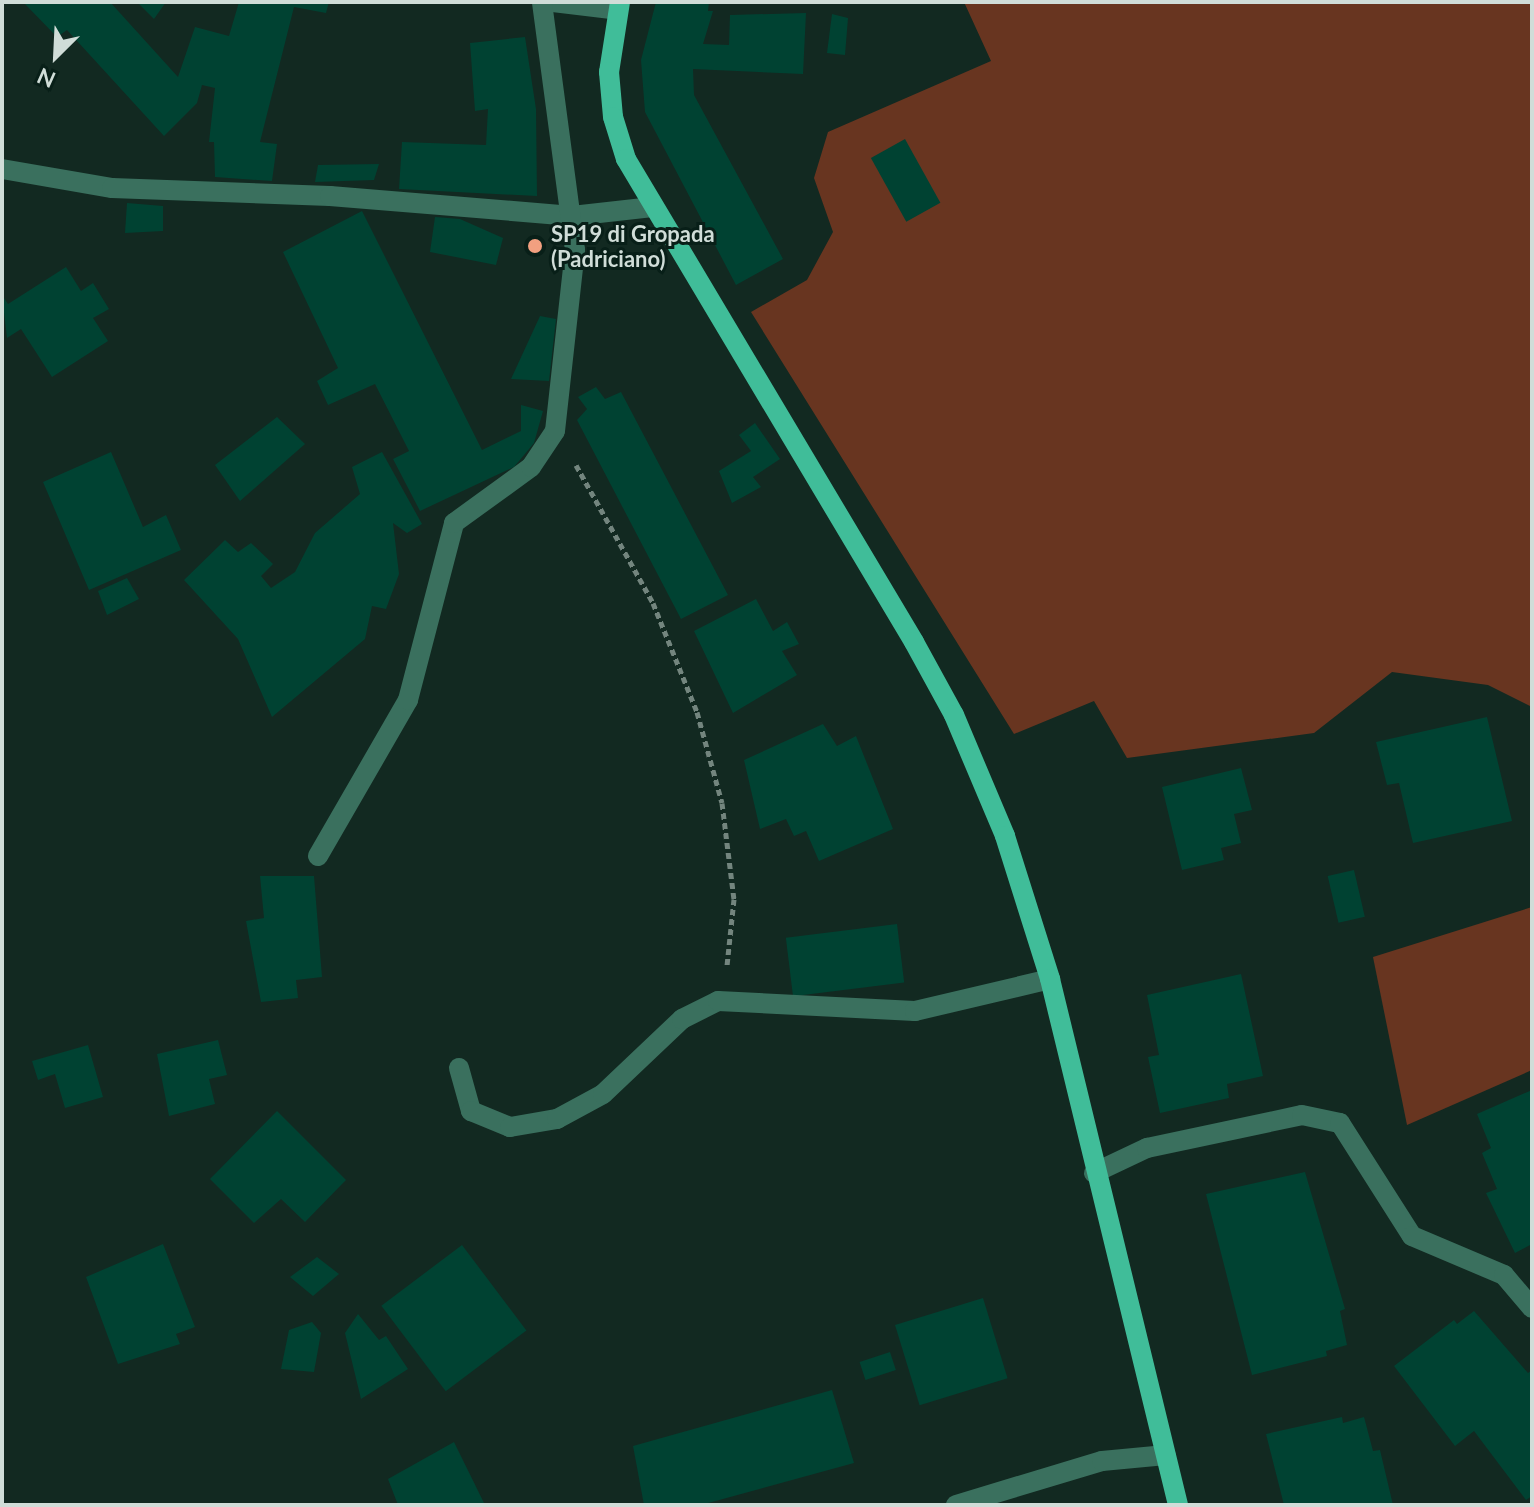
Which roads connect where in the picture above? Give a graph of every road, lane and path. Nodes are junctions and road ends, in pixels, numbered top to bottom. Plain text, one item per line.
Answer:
1 (542, 2) edge
2 (553, 2) edge
3 (619, 6) edge
4 (2, 169) edge
5 (652, 207) junction
6 (572, 216) junction
7 (555, 431) junction
8 (318, 856) dead end
9 (1050, 979) junction
10 (718, 1001) junction
11 (459, 1068) dead end
12 (1094, 1173) junction
13 (1532, 1308) edge
14 (1166, 1455) junction
15 (956, 1505) edge
16 (1178, 1505) edge

1 - 6 street
2 - 3 street
3 - 5 main road
4 - 6 street
5 - 6 street
5 - 9 main road
6 - 7 street
7 - 8 street
7 - 10 path
9 - 10 street
9 - 12 main road
10 - 11 street
12 - 13 street
12 - 14 main road
14 - 15 street
14 - 16 main road

